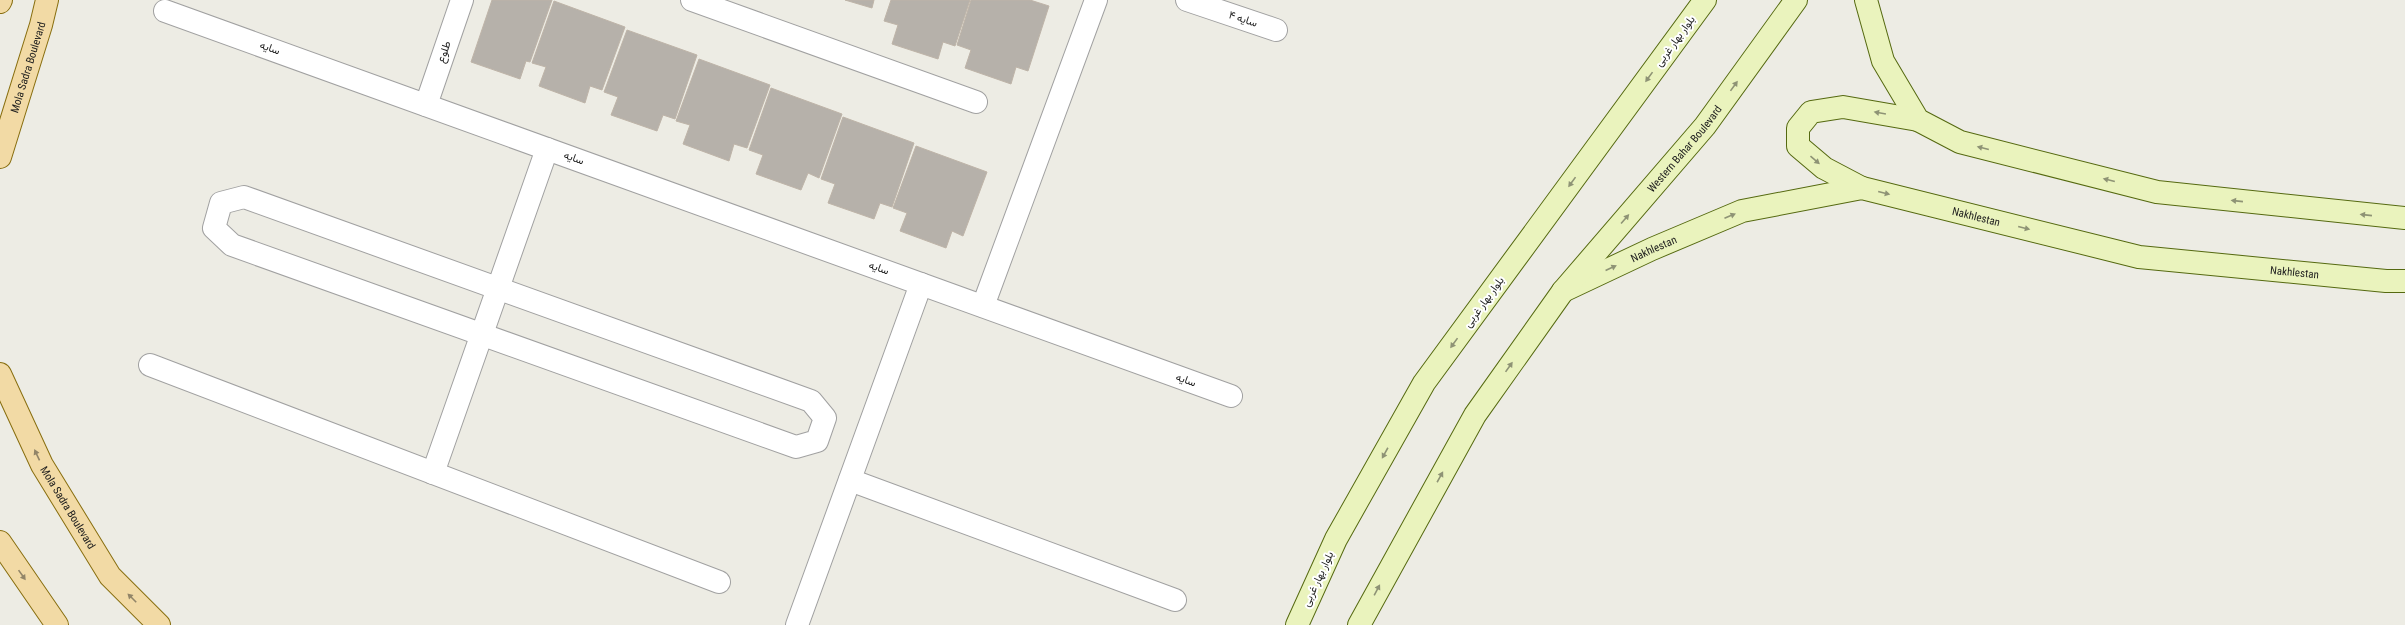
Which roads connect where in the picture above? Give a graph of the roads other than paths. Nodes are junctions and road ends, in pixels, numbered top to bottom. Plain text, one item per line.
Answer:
1 (47, 0) edge
2 (462, 0) edge
3 (692, 0) edge
4 (1096, 0) edge
5 (1187, 0) edge
6 (1705, 0) edge
7 (1796, 0) edge
8 (1866, 0) edge
9 (165, 11) dead end
10 (1276, 30) dead end
11 (976, 102) dead end
12 (426, 105) junction
13 (1918, 120) junction
14 (3, 128) edge
15 (547, 149) junction
16 (0, 157) edge
17 (1862, 188) junction
18 (2405, 218) edge
19 (2405, 281) edge
20 (921, 284) junction
21 (498, 289) junction
22 (1563, 291) junction
23 (983, 306) junction
24 (482, 334) junction
25 (150, 365) dead end
26 (0, 374) edge
27 (1231, 396) dead end
28 (433, 473) junction
29 (850, 480) junction
30 (0, 542) edge
31 (719, 582) dead end
32 (1175, 600) dead end
33 (57, 625) edge
34 (160, 625) edge
35 (797, 625) edge
36 (1297, 625) edge
37 (1359, 625) edge

1 - 14 main road, Mola Sadra Boulevard
2 - 12 street, طلوع
3 - 11 street
4 - 23 street
5 - 10 street, سایه ۴
6 -> 36 street, بلوار بهار غربی
22 -> 7 street, Western Bahar Boulevard
8 - 13 street
9 - 12 street, سایه
12 - 15 street, سایه
13 -> 17 street
18 -> 13 street
14 - 16 main road, Mola Sadra Boulevard
15 - 20 street, سایه
15 - 21 street
17 -> 19 street, Nakhlestan
22 -> 17 street, Nakhlestan
20 - 23 street, سایه
20 - 29 street
21 - 24 street
21 - 24 street
21 - 24 street
37 -> 22 street
23 - 27 street, سایه
24 - 28 street
25 - 28 street
34 -> 26 main road, Mola Sadra Boulevard
28 - 31 street
29 - 32 street
29 - 35 street
30 -> 33 main road

